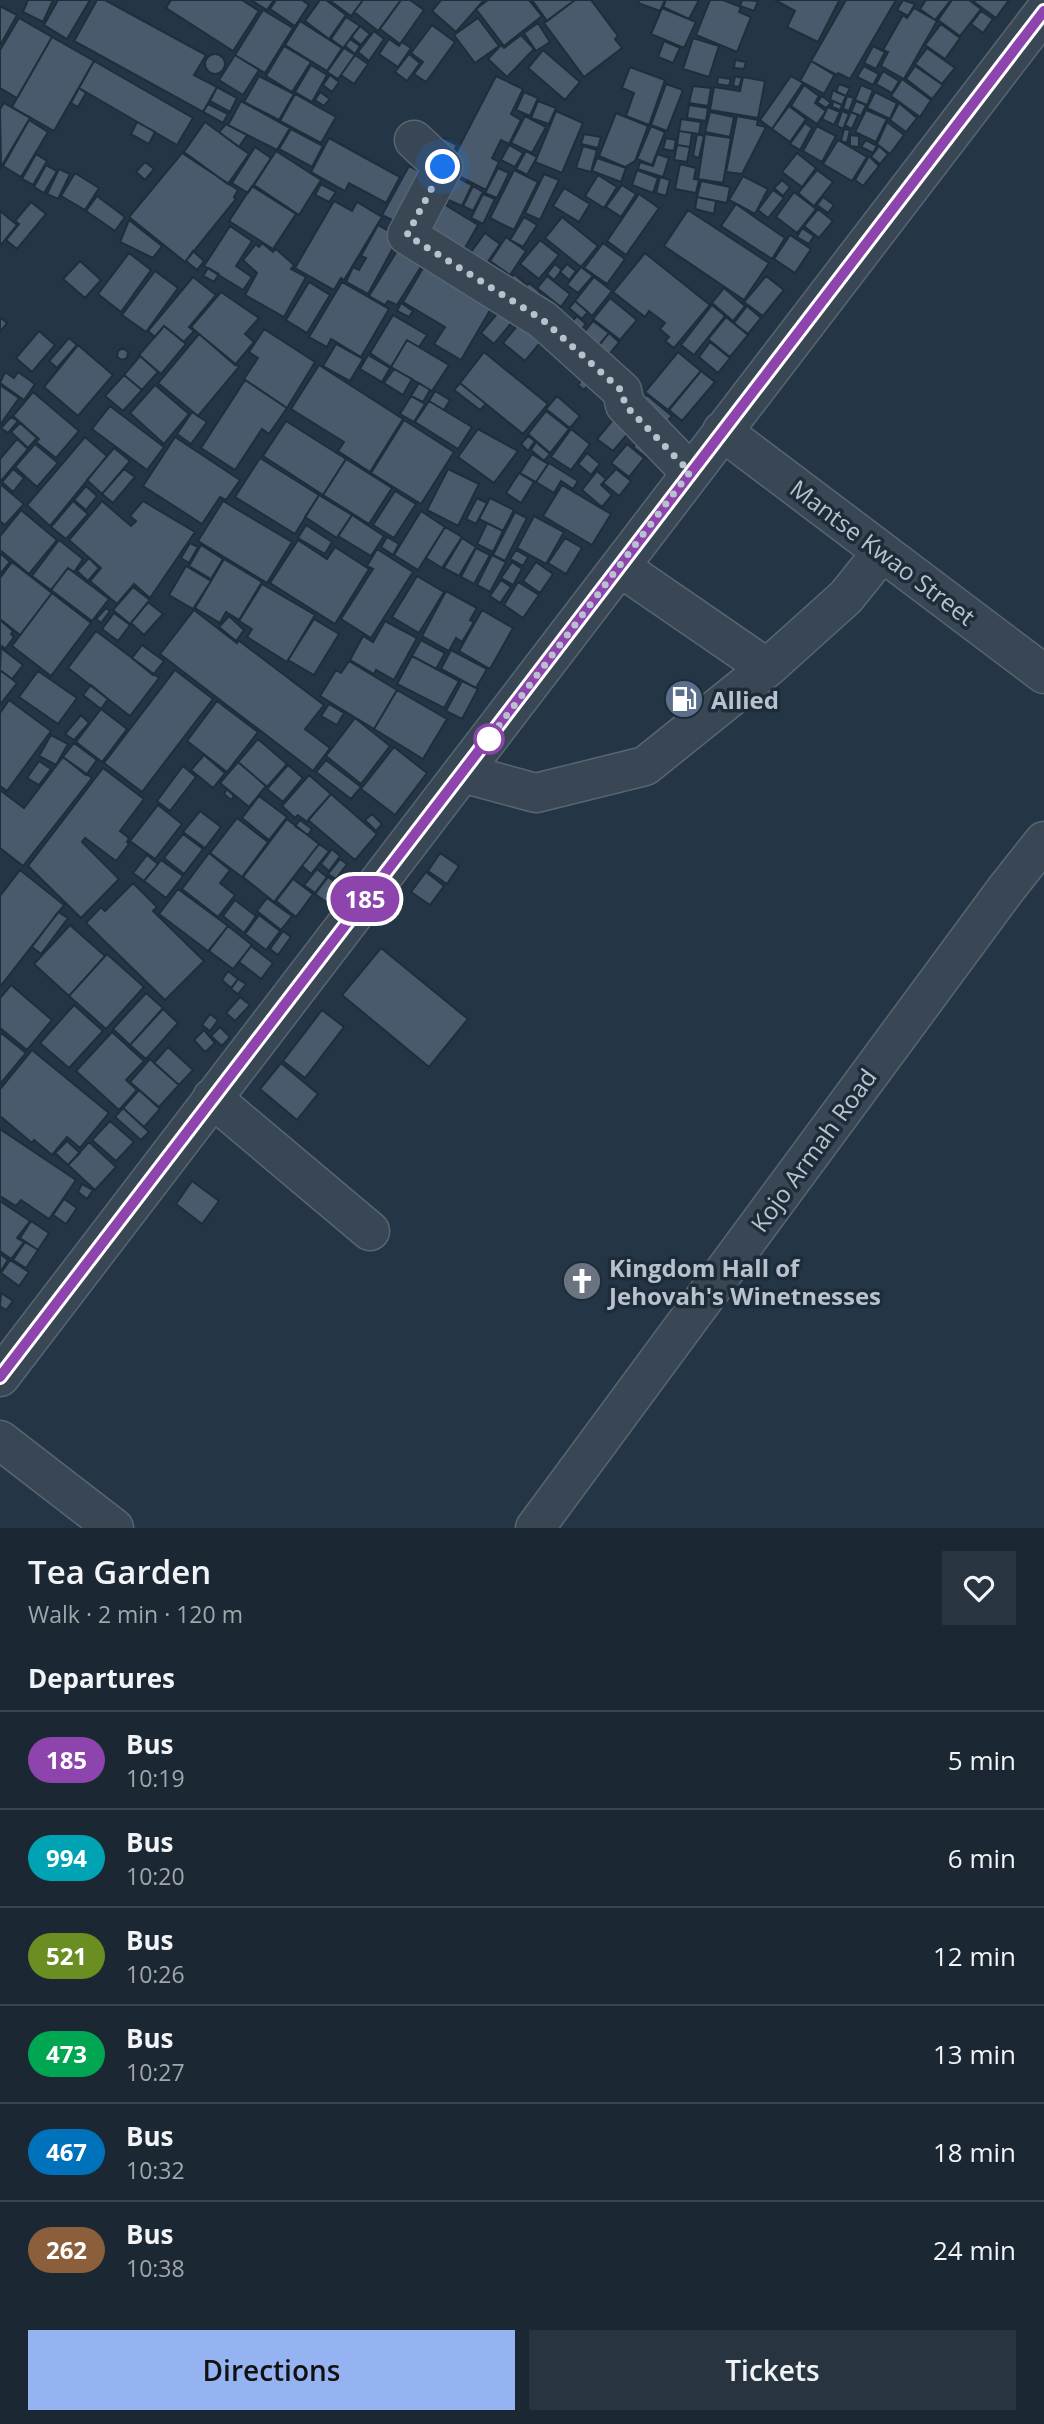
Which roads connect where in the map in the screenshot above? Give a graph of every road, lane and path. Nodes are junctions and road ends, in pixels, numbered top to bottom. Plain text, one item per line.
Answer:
1 (1037, 8) edge
2 (414, 140) dead end
3 (722, 431) junction
4 (690, 472) junction
5 (882, 552) junction
6 (620, 567) junction
7 (767, 668) junction
8 (1044, 674) edge
9 (462, 774) junction
10 (1044, 841) edge
11 (212, 1098) junction
12 (370, 1231) dead end
13 (0, 1377) edge
14 (0, 1440) edge
15 (114, 1528) edge
16 (535, 1528) edge

1 - 3 street
2 - 4 street
3 - 4 street
3 - 5 street, Mantse Kwao Street
4 - 6 street
5 - 7 street
5 - 8 street, Mantse Kwao Street
6 - 7 street
6 - 9 street
7 - 9 street
9 - 11 street
10 - 16 street, Kojo Armah Road
11 - 12 street
11 - 13 street
14 - 15 street

